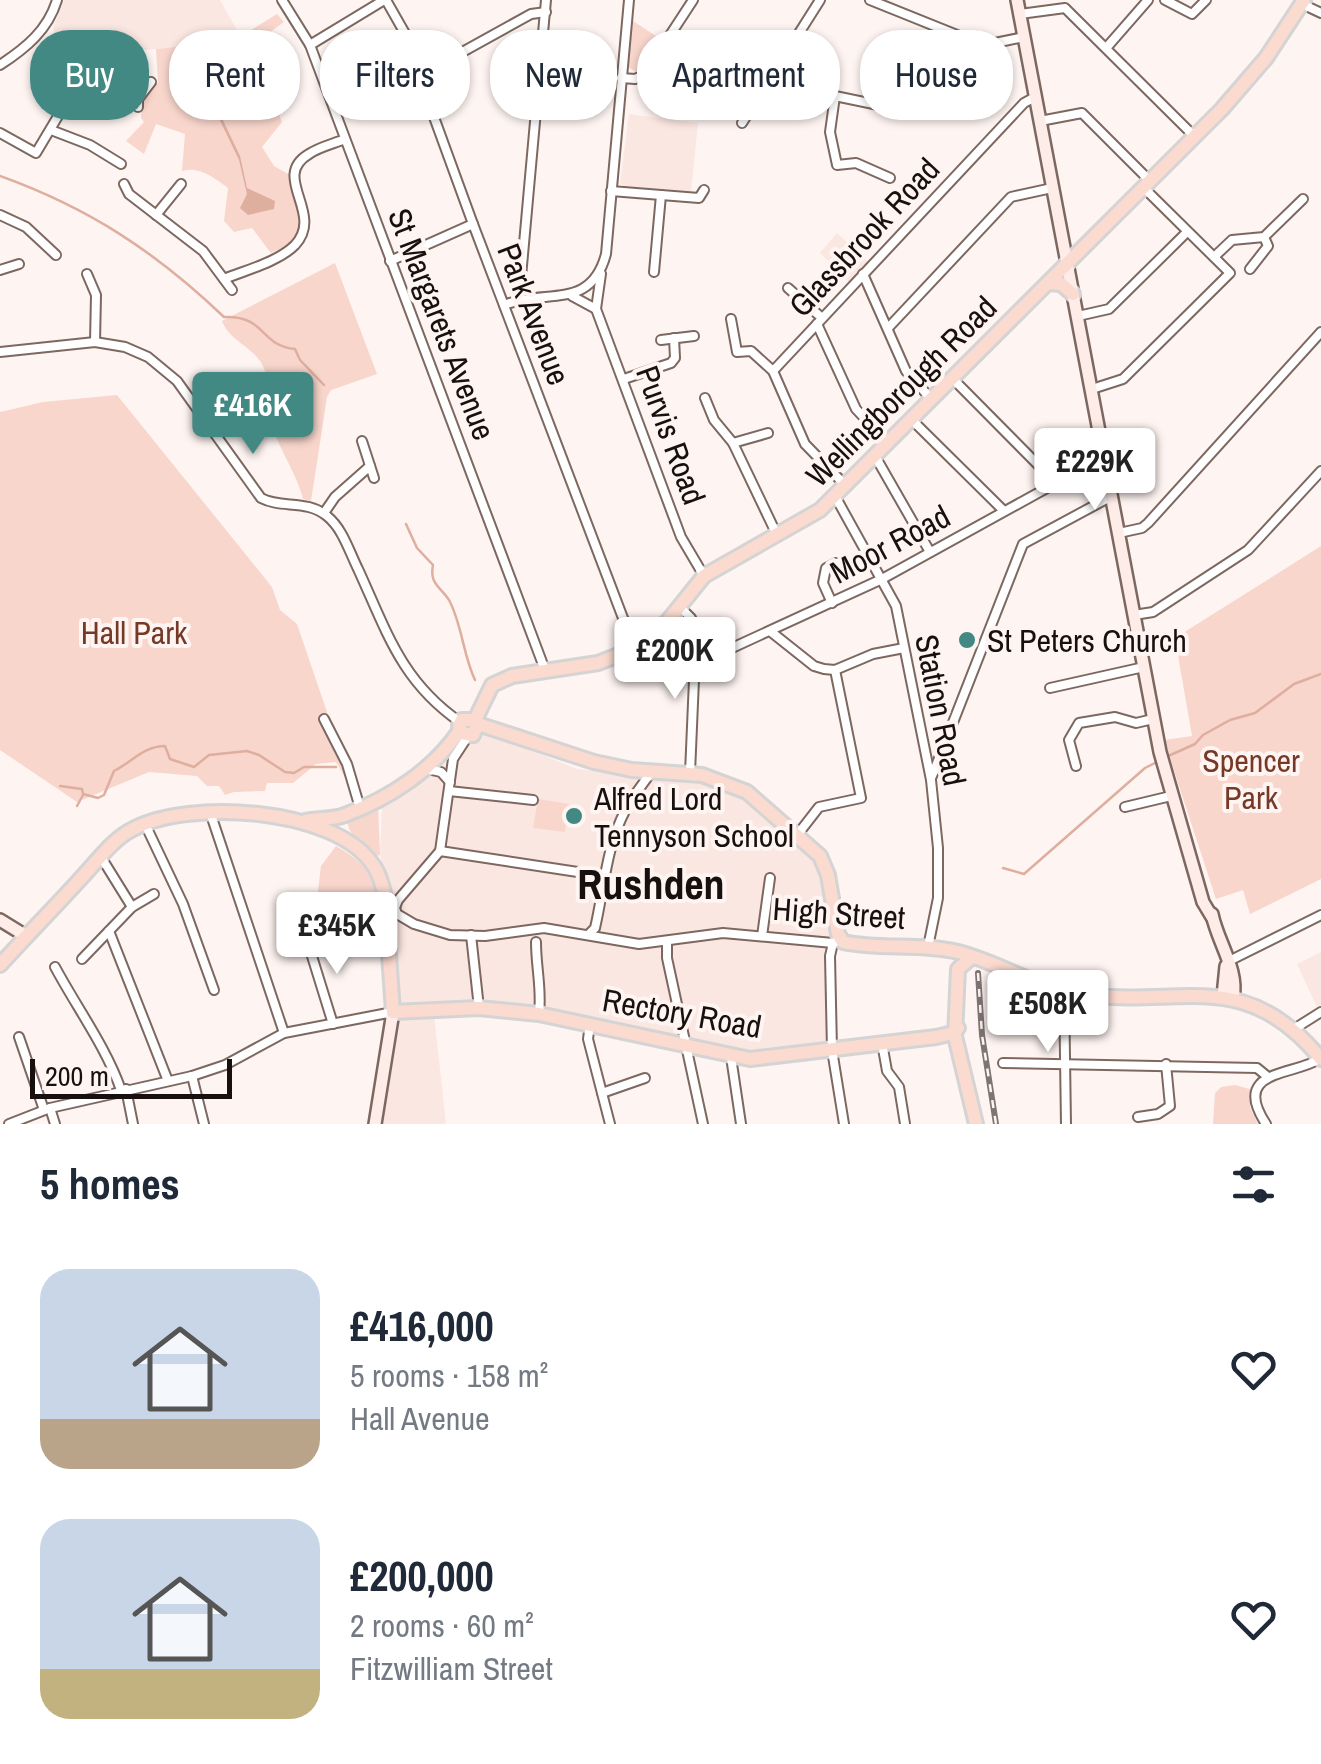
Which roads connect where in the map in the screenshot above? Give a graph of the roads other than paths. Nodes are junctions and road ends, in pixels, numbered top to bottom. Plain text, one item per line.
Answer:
1 (57, 0) edge
2 (282, 0) edge
3 (385, 0) edge
4 (546, 0) edge
5 (629, 0) edge
6 (693, 0) edge
7 (820, 0) edge
8 (870, 0) edge
9 (1016, 0) edge
10 (1148, 0) edge
11 (1166, 0) edge
12 (1206, 0) edge
13 (1303, 2) edge
14 (546, 12) junction
15 (1321, 13) edge
16 (1020, 14) junction
17 (1192, 14) junction
18 (1184, 23) dead end
19 (403, 30) edge
20 (801, 30) edge
21 (945, 30) edge
22 (1024, 37) junction
23 (1013, 40) edge
24 (310, 45) junction
25 (470, 48) edge
26 (1107, 48) junction
27 (0, 65) edge
28 (621, 78) junction
29 (150, 82) dead end
30 (1036, 97) junction
31 (435, 120) edge
32 (744, 120) edge
33 (832, 120) edge
34 (1040, 121) junction
35 (742, 123) dead end
36 (50, 130) junction
37 (0, 133) edge
38 (1195, 137) junction
39 (345, 139) junction
40 (122, 164) dead end
41 (890, 178) dead end
42 (124, 184) dead end
43 (181, 184) dead end
44 (1147, 185) junction
45 (1052, 188) junction
46 (611, 191) junction
47 (662, 195) junction
48 (702, 198) dead end
49 (1303, 199) dead end
50 (1283, 200) dead end
51 (1292, 210) junction
52 (0, 215) edge
53 (156, 216) junction
54 (473, 224) junction
55 (1187, 232) junction
56 (1264, 237) junction
57 (1064, 243) junction
58 (1083, 249) junction
59 (56, 255) dead end
60 (1214, 256) junction
61 (390, 261) junction
62 (19, 264) dead end
63 (1068, 264) junction
64 (0, 270) edge
65 (1250, 270) dead end
66 (654, 272) dead end
67 (87, 274) dead end
68 (600, 274) junction
69 (862, 274) junction
70 (224, 279) junction
71 (93, 283) junction
72 (105, 283) dead end
73 (1049, 283) junction
74 (788, 288) dead end
75 (232, 290) dead end
76 (1073, 294) junction
77 (572, 296) junction
78 (519, 300) junction
79 (504, 305) junction
80 (596, 309) junction
81 (1078, 316) junction
82 (730, 320) dead end
83 (819, 321) junction
84 (888, 328) junction
85 (1321, 332) edge
86 (694, 336) dead end
87 (674, 338) junction
88 (660, 340) dead end
89 (96, 342) junction
90 (0, 352) edge
91 (773, 371) junction
92 (953, 378) junction
93 (624, 379) junction
94 (1092, 388) junction
95 (705, 398) dead end
96 (932, 400) junction
97 (912, 420) junction
98 (768, 433) dead end
99 (362, 441) dead end
100 (733, 443) junction
101 (888, 443) junction
102 (875, 456) junction
103 (370, 466) junction
104 (1321, 471) edge
105 (1108, 472) junction
106 (374, 478) dead end
107 (1056, 483) junction
108 (846, 486) junction
109 (835, 496) junction
110 (1112, 496) junction
111 (1004, 511) junction
112 (324, 513) junction
113 (1120, 533) junction
114 (777, 535) junction
115 (930, 552) junction
116 (836, 564) dead end
117 (704, 576) junction
118 (882, 579) junction
119 (832, 603) junction
120 (680, 607) junction
121 (1134, 616) junction
122 (770, 632) junction
123 (634, 648) junction
124 (904, 648) junction
125 (695, 665) junction
126 (1144, 668) junction
127 (545, 670) junction
128 (835, 670) junction
129 (1050, 688) dead end
130 (324, 719) dead end
131 (1153, 720) junction
132 (468, 726) junction
133 (1076, 766) dead end
134 (427, 769) junction
135 (652, 771) junction
136 (690, 773) junction
137 (931, 780) junction
138 (449, 787) junction
139 (1171, 796) junction
140 (533, 800) dead end
141 (1126, 807) dead end
142 (360, 808) junction
143 (210, 812) junction
144 (345, 815) junction
145 (303, 822) junction
146 (145, 824) junction
147 (798, 834) junction
148 (346, 841) junction
149 (440, 851) junction
150 (101, 857) junction
151 (604, 876) junction
152 (770, 878) dead end
153 (154, 894) dead end
154 (392, 902) junction
155 (132, 908) junction
156 (1321, 915) edge
157 (0, 920) edge
158 (109, 932) junction
159 (589, 934) junction
160 (471, 935) junction
161 (26, 936) junction
162 (762, 936) junction
163 (315, 938) dead end
164 (536, 942) dead end
165 (667, 942) junction
166 (837, 942) junction
167 (928, 947) junction
168 (82, 960) dead end
169 (1227, 962) junction
170 (0, 966) edge
171 (55, 967) dead end
172 (963, 971) junction
173 (214, 990) dead end
174 (1064, 991) junction
175 (1228, 997) junction
176 (479, 1008) junction
177 (393, 1012) junction
178 (1321, 1012) edge
179 (539, 1014) junction
180 (333, 1024) junction
181 (590, 1024) junction
182 (958, 1028) junction
183 (1294, 1028) junction
184 (284, 1032) junction
185 (19, 1037) dead end
186 (936, 1037) junction
187 (882, 1043) junction
188 (688, 1046) junction
189 (832, 1050) junction
190 (961, 1054) junction
191 (731, 1056) junction
192 (1321, 1058) edge
193 (1003, 1063) dead end
194 (1066, 1063) junction
195 (1166, 1064) junction
196 (192, 1076) junction
197 (1268, 1077) junction
198 (645, 1078) dead end
199 (168, 1081) junction
200 (123, 1089) junction
201 (602, 1093) junction
202 (47, 1109) junction
203 (1138, 1118) dead end
204 (9, 1124) edge
205 (54, 1124) edge
206 (134, 1124) edge
207 (204, 1124) edge
208 (374, 1124) edge
209 (610, 1124) edge
210 (703, 1124) edge
211 (741, 1124) edge
212 (844, 1124) edge
213 (905, 1124) edge
214 (976, 1124) edge
215 (1066, 1124) edge
216 (1266, 1124) edge

1 - 27 street
2 - 24 street, St Margarets Avenue
3 - 19 street, Park Avenue
3 - 24 street
4 - 14 street
5 - 28 street, Purvis Road
6 - 28 street
7 - 20 street
8 - 21 street
9 - 16 main road
10 - 26 street
11 - 17 street
12 - 17 street
13 - 15 street
13 - 38 main road, Wellingborough Road
14 - 25 street
14 - 78 street
16 - 22 main road
16 - 26 street
17 - 18 street
22 - 23 street
22 - 30 main road
24 - 39 street, St Margarets Avenue
26 - 38 street
28 - 46 street, Purvis Road
29 - 36 street
30 - 34 main road
30 - 69 street, Glassbrook Road
31 - 54 street, Park Avenue
32 - 35 street
33 - 41 street
34 - 44 street
34 - 45 main road
36 - 37 street
36 - 40 street
38 - 44 main road, Wellingborough Road
39 - 61 street, St Margarets Avenue
39 - 70 street
42 - 53 street
43 - 53 street
44 - 55 street
44 - 58 main road, Wellingborough Road
45 - 57 main road
45 - 84 street
46 - 47 street
46 - 68 street, Purvis Road
47 - 48 street
47 - 66 street
49 - 51 street
50 - 51 street
51 - 56 street
52 - 59 street
53 - 70 street
54 - 61 street
54 - 79 street, Park Avenue
55 - 60 street
55 - 81 street
56 - 60 street
56 - 65 street
57 - 58 main road
57 - 63 main road
58 - 63 main road, Wellingborough Road
60 - 94 street
61 - 127 street, St Margarets Avenue
62 - 64 street
63 - 73 main road, Wellingborough Road
63 - 76 main road
67 - 71 street
68 - 77 street
68 - 80 street, Purvis Road
69 - 83 street, Glassbrook Road
69 - 84 street
70 - 75 street
71 - 72 street
71 - 89 street
73 - 76 main road
73 - 92 main road, Wellingborough Road
74 - 83 street
76 - 81 main road
77 - 78 street
77 - 80 street
78 - 79 street
79 - 123 street, Park Avenue
80 - 93 street, Purvis Road
81 - 94 main road
82 - 91 street
83 - 91 street, Glassbrook Road
83 - 101 street
84 - 96 street
85 - 113 street
86 - 87 street
87 - 88 street
87 - 93 street
89 - 90 street
89 - 112 street
91 - 108 street
92 - 96 main road, Wellingborough Road
92 - 107 street
93 - 117 street, Purvis Road
94 - 105 main road
95 - 100 street
96 - 97 main road, Wellingborough Road
97 - 101 main road, Wellingborough Road
97 - 111 street
98 - 100 street
99 - 103 street
100 - 114 street
101 - 102 main road, Wellingborough Road
102 - 108 main road, Wellingborough Road
102 - 115 street
103 - 106 street
103 - 112 street
104 - 121 street
105 - 107 street, Moor Road
105 - 110 main road
107 - 111 street, Moor Road
108 - 109 main road, Wellingborough Road
109 - 114 main road, Wellingborough Road
109 - 118 street, Station Road
110 - 113 main road
110 - 137 street
111 - 115 street, Moor Road
112 - 132 street
113 - 121 main road
114 - 117 main road, Wellingborough Road
115 - 118 street, Moor Road
116 - 119 street
117 - 120 main road, Wellingborough Road
118 - 119 street, Moor Road
118 - 124 street, Station Road
119 - 122 street, Moor Road
120 - 123 main road, Wellingborough Road
120 - 125 street
121 - 126 main road
122 - 125 street, Moor Road
122 - 128 street
123 - 127 main road, Wellingborough Road
124 - 128 street
124 - 137 street, Station Road
125 - 136 street
126 - 129 street
126 - 131 main road
127 - 132 main road, Wellingborough Road
128 - 147 street
130 - 142 street
131 - 133 street
131 - 139 main road
132 - 134 main road, Wellingborough Road
132 - 135 main road
132 - 138 street
134 - 138 street
134 - 142 main road, Wellingborough Road
135 - 136 main road
135 - 151 street
136 - 147 main road
137 - 167 street, Station Road
138 - 140 street
138 - 149 street
139 - 141 street
139 - 169 main road
142 - 144 main road, Wellingborough Road
143 - 145 main road
143 - 146 main road
143 - 184 street
144 - 145 main road, Wellingborough Road
144 - 148 main road
145 - 148 main road
146 - 150 main road
146 - 173 street
147 - 166 main road
148 - 154 main road
149 - 151 street
149 - 154 street
150 - 155 street
150 - 161 main road
151 - 159 street
152 - 162 street
153 - 155 street
154 - 160 street, High Street
154 - 177 main road
155 - 158 street
156 - 169 street
157 - 161 main road
158 - 168 street
158 - 199 street
159 - 160 street, High Street
159 - 165 street, High Street
160 - 176 street
161 - 170 main road
162 - 165 street, High Street
162 - 166 street, High Street
163 - 180 street
164 - 179 street
165 - 188 street
166 - 167 main road, High Street
166 - 189 street
167 - 172 main road, High Street
169 - 175 main road
171 - 200 street
172 - 174 main road
172 - 182 main road
174 - 175 main road
174 - 194 street
175 - 183 main road
176 - 177 main road, Rectory Road
176 - 179 main road, Rectory Road
177 - 180 street
177 - 208 main road
178 - 183 street
179 - 181 main road, Rectory Road
180 - 184 street
181 - 188 main road, Rectory Road
181 - 201 street
182 - 186 main road, Rectory Road
182 - 190 main road
183 - 192 main road
184 - 196 street
185 - 202 street
186 - 187 main road, Rectory Road
186 - 190 main road
187 - 189 main road, Rectory Road
187 - 213 street
188 - 191 main road, Rectory Road
188 - 210 street
189 - 191 main road, Rectory Road
189 - 212 street
190 - 214 main road
191 - 211 street
192 - 197 street
193 - 194 street
194 - 195 street
194 - 215 street
195 - 197 street
195 - 203 street
196 - 199 street
196 - 207 street
197 - 216 street
198 - 201 street
199 - 200 street
200 - 202 street
200 - 206 street
201 - 209 street
202 - 204 street
202 - 205 street

